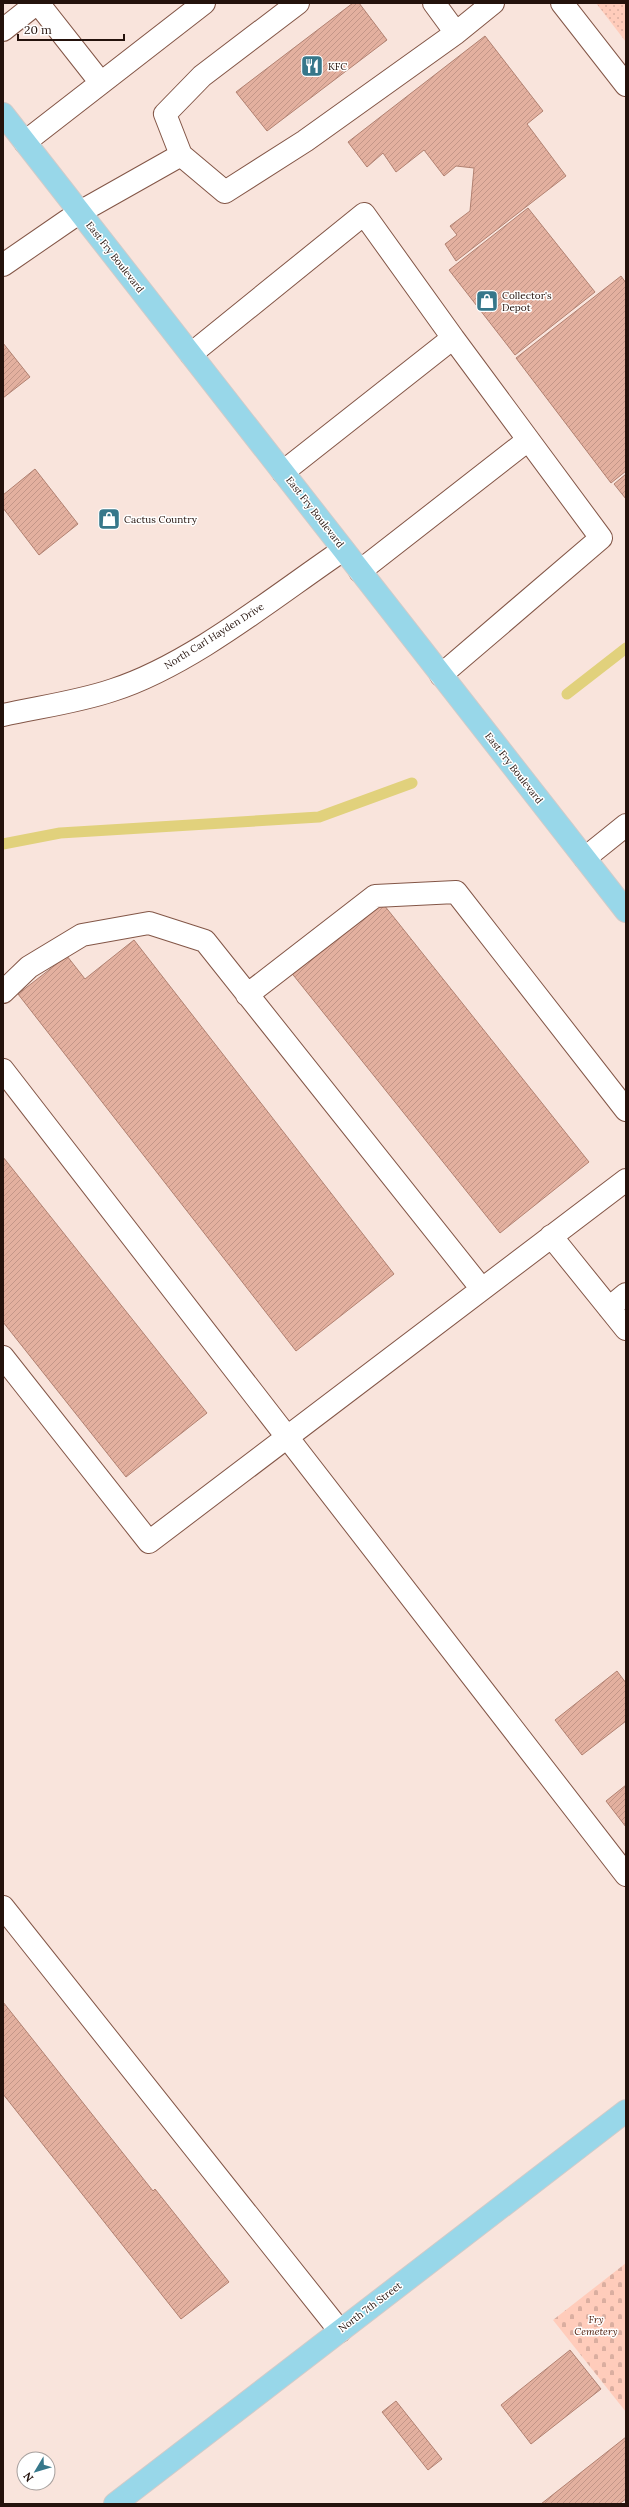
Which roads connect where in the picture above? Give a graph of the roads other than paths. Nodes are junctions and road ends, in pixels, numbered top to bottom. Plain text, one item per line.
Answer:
1 (38, 3) edge
2 (204, 3) edge
3 (298, 3) edge
4 (434, 3) edge
5 (493, 3) edge
6 (562, 3) edge
7 (3, 30) edge
8 (456, 33) junction
9 (101, 83) junction
10 (626, 85) edge
11 (3, 114) edge
12 (25, 142) junction
13 (181, 155) junction
14 (80, 212) junction
15 (3, 265) edge
16 (453, 338) junction
17 (191, 354) junction
18 (528, 440) junction
19 (283, 472) junction
20 (344, 550) junction
21 (360, 571) junction
22 (441, 675) junction
23 (3, 715) edge
24 (626, 825) edge
25 (585, 858) junction
26 (626, 911) edge
27 (3, 992) edge
28 (247, 995) junction
29 (3, 1070) edge
30 (626, 1110) edge
31 (626, 1180) edge
32 (551, 1236) junction
33 (481, 1288) junction
34 (618, 1301) edge
35 (626, 1329) edge
36 (3, 1357) edge
37 (287, 1436) junction
38 (626, 1875) edge
39 (3, 1907) edge
40 (626, 2111) edge
41 (340, 2331) junction
42 (115, 2504) edge

1 - 7 street
1 - 9 street
2 - 9 street
3 - 13 street
4 - 8 street
5 - 8 street
6 - 10 street
8 - 13 street
9 - 12 street
11 - 12 main road, East Fry Boulevard
12 - 14 main road, East Fry Boulevard
13 - 14 street
14 - 15 street
14 - 17 main road, East Fry Boulevard
16 - 17 street
16 - 18 street
16 - 19 street
17 - 19 main road, East Fry Boulevard
18 - 21 street
18 - 22 street
19 - 20 main road, East Fry Boulevard
20 - 21 main road, East Fry Boulevard
20 - 23 street, North Carl Hayden Drive
21 - 22 main road, East Fry Boulevard
22 - 25 main road, East Fry Boulevard
24 - 25 street
25 - 26 main road, East Fry Boulevard
27 - 28 street
28 - 30 street
28 - 33 street
29 - 37 street
31 - 32 street
32 - 33 street
32 - 34 street
33 - 37 street
34 - 35 street
36 - 37 street
37 - 38 street
39 - 41 street
40 - 41 main road, North 7th Street
41 - 42 main road, North 7th Street

